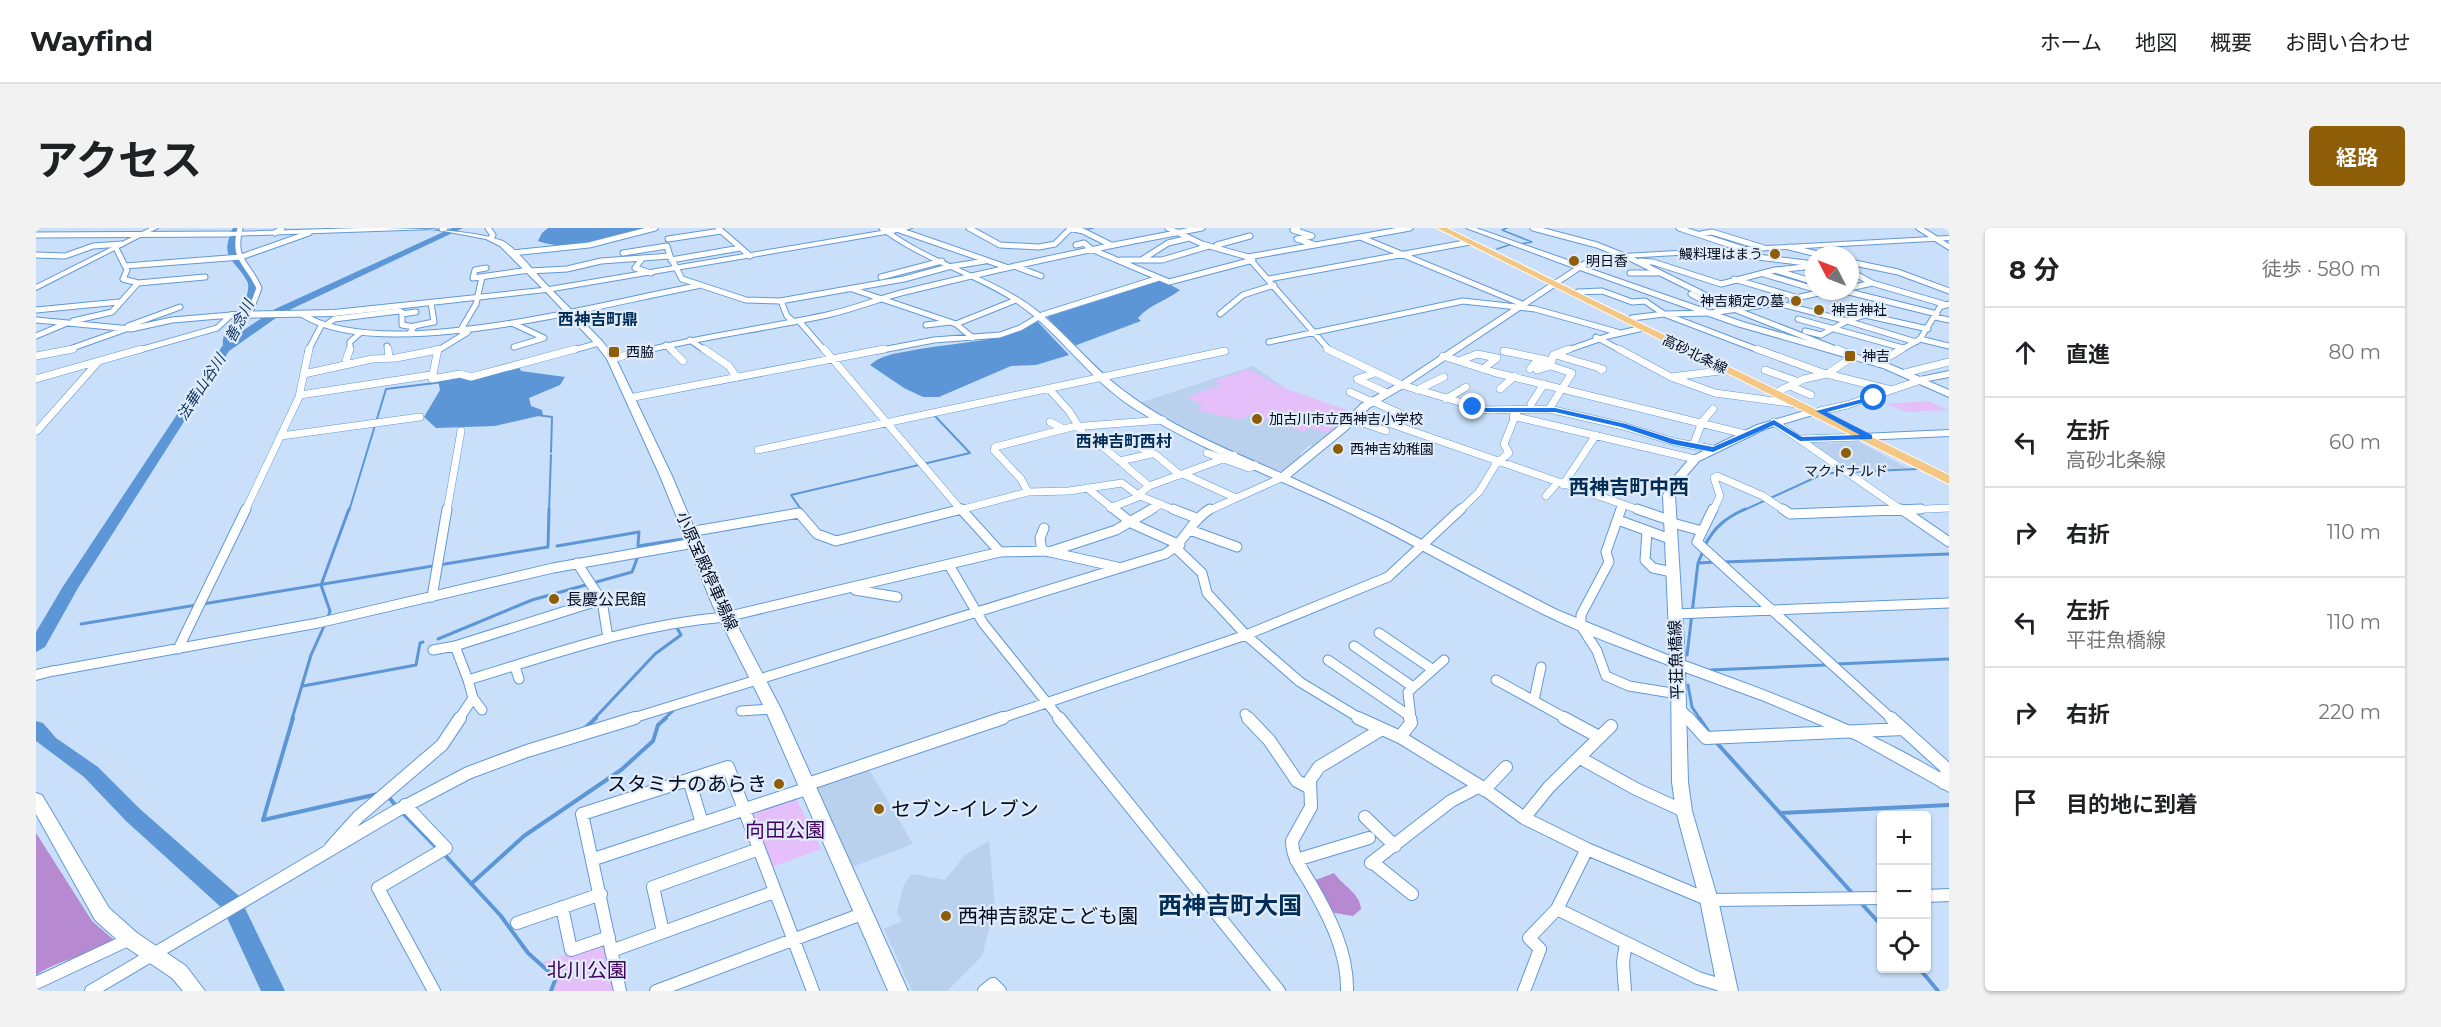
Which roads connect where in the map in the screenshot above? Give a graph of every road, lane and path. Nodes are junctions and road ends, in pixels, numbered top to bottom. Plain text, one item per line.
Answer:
1 (57, 228) edge
2 (155, 228) edge
3 (282, 228) edge
4 (430, 228) edge
5 (488, 228) edge
6 (655, 228) edge
7 (909, 228) edge
8 (969, 228) edge
9 (1168, 228) edge
10 (1202, 228) edge
11 (1298, 228) edge
12 (1410, 228) edge
13 (1441, 228) edge
14 (1447, 228) edge
15 (1469, 228) edge
16 (1533, 228) edge
17 (1679, 228) edge
18 (1919, 228) edge
19 (442, 229) edge
20 (719, 229) edge
21 (1070, 229) edge
22 (329, 230) edge
23 (885, 230) edge
24 (899, 230) junction
25 (240, 231) edge
26 (1177, 232) junction
27 (275, 233) junction
28 (309, 233) junction
29 (230, 234) joint
30 (37, 236) edge
31 (138, 236) junction
32 (1092, 236) junction
33 (1250, 236) dead end
34 (1189, 237) junction
35 (1360, 237) junction
36 (491, 238) junction
37 (1949, 238) edge
38 (668, 239) dead end
39 (1935, 239) junction
40 (1753, 241) dead end
41 (1470, 242) junction
42 (283, 244) junction
43 (1055, 244) junction
44 (300, 245) dead end
45 (1076, 245) dead end
46 (1109, 245) junction
47 (1315, 245) junction
48 (119, 246) junction
49 (630, 246) dead end
50 (1211, 246) junction
51 (1789, 247) junction
52 (740, 248) junction
53 (730, 249) junction
54 (1091, 249) junction
55 (1747, 249) junction
56 (1948, 249) edge
57 (638, 250) junction
58 (1195, 250) junction
59 (1203, 251) dead end
60 (1805, 251) edge
61 (623, 253) dead end
62 (512, 254) junction
63 (1402, 254) junction
64 (36, 255) edge
65 (750, 256) junction
66 (1623, 256) junction
67 (237, 257) junction
68 (670, 258) junction
69 (1251, 258) junction
70 (643, 259) junction
71 (730, 259) junction
72 (1143, 259) junction
73 (942, 261) junction
74 (985, 261) junction
75 (1118, 261) junction
76 (1637, 262) junction
77 (1805, 262) edge
78 (1859, 264) edge
79 (125, 266) junction
80 (953, 266) junction
81 (1577, 266) junction
82 (1805, 266) edge
83 (1011, 267) junction
84 (486, 268) dead end
85 (1885, 268) junction
86 (675, 269) junction
87 (1775, 270) junction
88 (530, 271) junction
89 (651, 273) junction
90 (1630, 273) dead end
91 (1659, 273) junction
92 (1762, 273) junction
93 (973, 276) junction
94 (1041, 276) dead end
95 (1859, 276) joint
96 (205, 277) dead end
97 (482, 277) junction
98 (881, 277) dead end
99 (1157, 279) junction
100 (1734, 279) junction
101 (1805, 279) edge
102 (1271, 282) junction
103 (1554, 282) junction
104 (138, 283) junction
105 (1768, 283) dead end
106 (1872, 283) junction
107 (698, 286) junction
108 (1758, 286) junction
109 (1805, 286) edge
110 (1859, 286) edge
111 (36, 288) edge
112 (849, 288) junction
113 (547, 290) junction
114 (1949, 291) edge
115 (1578, 292) junction
116 (872, 295) junction
117 (1805, 295) edge
118 (1859, 295) edge
119 (1917, 295) junction
120 (1795, 297) junction
121 (478, 298) junction
122 (881, 298) junction
123 (1016, 300) junction
124 (781, 301) junction
125 (119, 302) junction
126 (430, 303) junction
127 (1777, 303) junction
128 (859, 305) junction
129 (1948, 305) edge
130 (164, 306) dead end
131 (1519, 306) junction
132 (1907, 308) junction
133 (1735, 309) junction
134 (36, 310) edge
135 (1721, 310) junction
136 (416, 312) dead end
137 (570, 313) junction
138 (1710, 313) junction
139 (1220, 314) dead end
140 (1664, 314) junction
141 (234, 315) junction
142 (248, 315) junction
143 (303, 315) junction
144 (402, 315) junction
145 (1039, 316) junction
146 (1936, 316) junction
147 (1632, 318) junction
148 (1798, 319) dead end
149 (36, 320) edge
150 (1949, 320) edge
151 (796, 321) junction
152 (1846, 321) junction
153 (68, 322) junction
154 (1899, 322) junction
155 (512, 323) junction
156 (954, 323) junction
157 (324, 325) junction
158 (926, 325) dead end
159 (414, 326) junction
160 (126, 328) junction
161 (1643, 328) junction
162 (1832, 328) junction
163 (1928, 329) junction
164 (1617, 332) junction
165 (360, 333) junction
166 (1310, 333) junction
167 (1797, 333) junction
168 (409, 334) junction
169 (459, 334) junction
170 (36, 336) edge
171 (1596, 337) junction
172 (973, 338) junction
173 (690, 340) junction
174 (1918, 340) junction
175 (468, 341) dead end
176 (1269, 342) dead end
177 (599, 343) junction
178 (666, 345) junction
179 (387, 346) dead end
180 (1949, 346) edge
181 (514, 347) dead end
182 (533, 347) dead end
183 (1903, 348) junction
184 (437, 350) junction
185 (1225, 351) dead end
186 (1504, 351) dead end
187 (1555, 355) junction
188 (36, 356) edge
189 (1443, 356) junction
190 (1854, 356) junction
191 (389, 358) junction
192 (540, 359) junction
193 (611, 359) junction
194 (833, 360) junction
195 (683, 361) dead end
196 (1459, 361) junction
197 (98, 362) junction
198 (1949, 362) edge
199 (1878, 363) junction
200 (350, 364) junction
201 (1550, 365) junction
202 (1483, 369) junction
203 (1530, 369) dead end
204 (1537, 370) dead end
205 (1600, 370) dead end
206 (1728, 370) junction
207 (1765, 370) dead end
208 (1375, 373) junction
209 (1905, 373) junction
210 (304, 374) junction
211 (1827, 374) junction
212 (1949, 374) edge
213 (431, 375) junction
214 (1515, 376) junction
215 (1444, 377) dead end
216 (1671, 377) junction
217 (737, 378) junction
218 (1101, 378) junction
219 (36, 379) edge
220 (1921, 380) junction
221 (1799, 382) junction
222 (1544, 384) junction
223 (1402, 385) junction
224 (1790, 386) junction
225 (1466, 387) dead end
226 (1562, 388) junction
227 (1049, 389) junction
228 (1500, 389) dead end
229 (1417, 390) junction
230 (1891, 390) junction
231 (1779, 391) junction
232 (1350, 392) dead end
233 (1387, 393) junction
234 (1537, 394) junction
235 (1949, 394) edge
236 (300, 395) junction
237 (1811, 395) dead end
238 (629, 398) junction
239 (1446, 399) junction
240 (1556, 399) junction
241 (1372, 402) junction
242 (1531, 404) dead end
243 (1797, 404) junction
244 (1713, 408) dead end
245 (1549, 409) junction
246 (1816, 412) junction
247 (1518, 413) junction
248 (1568, 413) junction
249 (1401, 414) dead end
250 (1356, 416) junction
251 (420, 417) dead end
252 (1163, 420) junction
253 (1050, 422) dead end
254 (1702, 422) junction
255 (1774, 422) junction
256 (887, 423) junction
257 (1078, 427) junction
258 (1570, 428) junction
259 (1064, 429) junction
260 (37, 431) edge
261 (461, 431) dead end
262 (1386, 431) dead end
263 (1949, 433) edge
264 (1745, 434) junction
265 (1596, 435) junction
266 (281, 436) junction
267 (1866, 437) junction
268 (1800, 439) junction
269 (1104, 448) junction
270 (758, 450) dead end
271 (1207, 453) dead end
272 (1694, 453) junction
273 (1151, 454) junction
274 (1234, 455) junction
275 (1222, 459) junction
276 (1120, 461) junction
277 (1500, 462) junction
278 (1255, 465) junction
279 (1949, 474) edge
280 (1182, 475) junction
281 (1283, 477) junction
282 (1949, 480) edge
283 (1560, 484) junction
284 (1149, 486) junction
285 (1087, 488) junction
286 (1028, 492) junction
287 (1140, 495) junction
288 (1546, 496) dead end
289 (1236, 498) junction
290 (1161, 504) junction
291 (1623, 504) junction
292 (1110, 508) junction
293 (1949, 508) edge
294 (962, 509) junction
295 (1904, 510) junction
296 (1196, 518) junction
297 (1618, 520) junction
298 (1669, 521) junction
299 (1131, 522) junction
300 (1044, 528) dead end
301 (1190, 530) junction
302 (1647, 531) junction
303 (1702, 531) junction
304 (692, 537) junction
305 (1670, 539) junction
306 (1949, 542) edge
307 (1424, 545) junction
308 (1178, 547) junction
309 (1237, 547) dead end
310 (1000, 552) junction
311 (1045, 552) junction
312 (578, 563) junction
313 (949, 565) junction
314 (1122, 567) junction
315 (1672, 572) junction
316 (850, 589) junction
317 (432, 597) junction
318 (897, 597) dead end
319 (597, 598) junction
320 (1949, 603) edge
321 (1772, 611) junction
322 (976, 613) junction
323 (1681, 614) junction
324 (726, 617) junction
325 (1581, 626) junction
326 (1379, 633) dead end
327 (1246, 635) junction
328 (608, 638) junction
329 (455, 646) junction
330 (1354, 646) dead end
331 (178, 649) junction
332 (433, 650) dead end
333 (1328, 660) dead end
334 (1444, 660) dead end
335 (1680, 666) junction
336 (515, 667) junction
337 (1541, 667) dead end
338 (1432, 669) junction
339 (54, 671) joint
340 (36, 675) edge
341 (519, 679) dead end
342 (468, 680) junction
343 (758, 680) junction
344 (1496, 680) dead end
345 (1413, 687) junction
346 (473, 698) junction
347 (1534, 700) junction
348 (1678, 700) junction
349 (1047, 704) junction
350 (773, 709) junction
351 (482, 710) dead end
352 (741, 711) dead end
353 (1245, 714) dead end
354 (1411, 717) junction
355 (1611, 726) dead end
356 (1382, 729) junction
357 (1903, 729) junction
358 (1852, 731) junction
359 (1400, 737) junction
360 (1599, 737) junction
361 (1580, 758) junction
362 (1506, 767) dead end
363 (689, 780) junction
364 (1946, 785) edge
365 (806, 787) junction
366 (1310, 788) junction
367 (1482, 788) junction
368 (36, 798) edge
369 (404, 808) junction
370 (744, 809) junction
371 (1684, 811) junction
372 (1365, 817) dead end
373 (1524, 818) junction
374 (702, 823) junction
375 (1369, 838) dead end
376 (1395, 846) junction
377 (759, 849) junction
378 (1587, 849) junction
379 (327, 853) junction
380 (594, 859) junction
381 (1296, 860) junction
382 (774, 892) junction
383 (600, 894) junction
384 (1412, 894) dead end
385 (1949, 895) edge
386 (1931, 896) edge
387 (1877, 898) edge
388 (1709, 900) junction
389 (562, 907) junction
390 (1557, 909) junction
391 (862, 914) junction
392 (517, 923) dead end
393 (663, 932) junction
394 (130, 939) junction
395 (793, 939) junction
396 (1626, 943) junction
397 (610, 944) junction
398 (152, 953) junction
399 (36, 982) edge
400 (1727, 989) edge
401 (90, 991) edge
402 (195, 991) edge
403 (434, 991) edge
404 (620, 991) edge
405 (656, 991) edge
406 (813, 991) edge
407 (898, 991) edge
408 (984, 991) edge
409 (1000, 991) edge
410 (1279, 991) edge
411 (1347, 991) edge
412 (1524, 991) edge
413 (1625, 991) edge

1 - 30 street
2 - 31 street
3 - 27 street
4 - 22 street
5 - 36 street
6 - 62 street
7 - 24 street
8 - 43 street
9 - 26 street
10 - 26 street
11 - 47 street
12 - 35 street
13 - 41 main road, 高砂北条線
14 - 103 main road, 高砂北条線
15 - 81 street
16 - 66 street
17 - 55 street
18 - 39 street
19 - 36 street, 小原宝殿停車場線
20 - 38 street
20 - 52 street
21 - 32 street
21 - 43 street
22 - 28 street
23 - 24 street
23 - 65 street
23 - 73 street
24 - 74 street
25 - 27 street
25 - 29 street
25 - 67 street
26 - 34 street
26 - 46 street
27 - 28 street
28 - 42 street
29 - 31 street
30 - 31 street
31 - 48 street
32 - 43 street
32 - 46 street
33 - 50 street
34 - 50 street
34 - 72 street
35 - 47 street
35 - 63 street
36 - 62 street, 小原宝殿停車場線
37 - 39 street
39 - 51 street
39 - 56 street
40 - 55 street
41 - 63 street
41 - 103 main road, 高砂北条線
42 - 44 street
42 - 67 street
45 - 54 street
46 - 54 street
47 - 69 street
48 - 64 street
48 - 79 street
48 - 111 street
49 - 57 street
50 - 58 street
50 - 69 street
51 - 55 street
51 - 60 street
52 - 53 street
52 - 65 street
53 - 68 street
53 - 71 street
54 - 75 street
54 - 83 street
55 - 66 street
55 - 77 street
57 - 61 street
57 - 68 street
57 - 70 street
58 - 59 street
58 - 72 street
62 - 88 street, 小原宝殿停車場線
63 - 102 street
63 - 131 street
65 - 71 street
66 - 76 street
66 - 81 street
67 - 79 street
67 - 142 street
68 - 70 street
68 - 86 street
69 - 99 street
69 - 102 street
70 - 88 street
70 - 89 street
71 - 86 street
72 - 75 street
73 - 80 street
73 - 98 street
74 - 80 street
74 - 83 street
75 - 99 street
76 - 91 street
76 - 100 street
78 - 85 street
79 - 104 street
80 - 93 street
80 - 112 street
81 - 103 street
81 - 138 street
82 - 87 street
83 - 93 street
83 - 94 street
84 - 97 street
85 - 95 street
85 - 114 street
86 - 89 street
86 - 107 street
87 - 92 street
87 - 101 street
88 - 97 street
88 - 113 street, 小原宝殿停車場線
89 - 113 street
90 - 91 street
91 - 133 street
91 - 135 street
92 - 100 street
92 - 109 street
93 - 122 street
93 - 123 street
95 - 106 street
96 - 104 street
97 - 121 street
99 - 145 street
100 - 108 street
102 - 139 street
102 - 166 street
103 - 115 main road, 高砂北条線
103 - 131 street
103 - 161 main road, 高砂北条線
104 - 125 street
105 - 108 street
106 - 110 street
106 - 119 street
107 - 124 street
107 - 137 street
108 - 120 street
112 - 116 street
112 - 124 street
113 - 121 street
113 - 137 street, 小原宝殿停車場線
115 - 140 street
115 - 147 main road, 高砂北条線
116 - 122 street
116 - 128 street
117 - 120 street
118 - 132 street
119 - 129 street
119 - 132 street
120 - 127 street
121 - 126 street
121 - 169 street
122 - 128 street
122 - 156 street
123 - 145 street
123 - 156 street
124 - 151 street
125 - 134 street
125 - 153 street
126 - 143 street
126 - 159 street
127 - 133 street
127 - 152 street
128 - 151 street
129 - 146 street
130 - 160 street
131 - 164 street
131 - 166 street
131 - 189 street
132 - 146 street
132 - 154 street
133 - 135 street
133 - 167 street
135 - 138 street
136 - 144 street
137 - 155 street
137 - 177 street, 小原宝殿停車場線
138 - 140 street
138 - 190 street
140 - 147 street
140 - 211 street
141 - 142 street
141 - 160 street
141 - 197 street
142 - 143 street
143 - 157 street
144 - 157 street
144 - 159 street
145 - 172 street
145 - 218 street
146 - 150 street
146 - 163 street
147 - 231 main road, 高砂北条線
148 - 162 street
149 - 153 street
151 - 173 street
151 - 194 street
152 - 154 street
152 - 162 street
152 - 174 street
153 - 160 street
153 - 170 street
154 - 163 street
155 - 169 street
155 - 181 street
156 - 158 street
156 - 172 street
157 - 165 street
157 - 210 street
159 - 168 street
160 - 188 street
161 - 164 street
161 - 206 main road, 高砂北条線
162 - 167 street
162 - 183 street
163 - 174 street
164 - 171 street
165 - 168 street
165 - 200 street
166 - 176 street
166 - 208 street
167 - 190 street
168 - 169 street
169 - 175 street
169 - 184 street
171 - 187 street
171 - 216 street
172 - 194 street
173 - 178 street
173 - 217 street
174 - 180 street
174 - 183 street
177 - 192 street
177 - 193 street, 小原宝殿停車場線
178 - 193 street
178 - 195 street
179 - 191 street
182 - 192 street
183 - 199 street
184 - 191 street
184 - 213 street
185 - 218 street
186 - 201 street
187 - 201 street
187 - 205 street
189 - 196 street
189 - 223 street
190 - 199 street
190 - 211 street
191 - 200 street
192 - 213 street
193 - 238 street, 小原宝殿停車場線
194 - 217 street
194 - 256 street
196 - 202 street
196 - 202 street
197 - 219 street
197 - 260 street
198 - 209 street
199 - 209 street
200 - 210 street
201 - 203 street
201 - 204 street
201 - 226 street
202 - 214 street
206 - 216 street
206 - 243 main road, 高砂北条線
207 - 221 street
208 - 223 street
208 - 233 street
209 - 220 street
210 - 236 street
211 - 221 street
211 - 230 street
212 - 220 street
213 - 236 street
214 - 222 street
214 - 228 street
215 - 229 street
216 - 243 street
217 - 238 street
218 - 227 street
218 - 252 street
220 - 230 street
220 - 235 street
221 - 224 street
222 - 226 street
222 - 234 street
223 - 229 street
223 - 233 street
224 - 231 street
224 - 237 street
225 - 239 street
226 - 240 street
226 - 254 street
227 - 256 street
227 - 257 street
229 - 239 street
230 - 246 street
231 - 246 main road, 高砂北条線
232 - 241 street
233 - 241 street
234 - 240 street
234 - 242 street
236 - 266 street
238 - 304 street, 小原宝殿停車場線
239 - 247 street
240 - 245 street
241 - 249 street
241 - 250 street
243 - 246 main road, 高砂北条線
244 - 254 street
245 - 247 street
245 - 248 street
246 - 255 street, 平荘魚橋線
246 - 267 main road, 高砂北条線
247 - 258 street
247 - 277 street
248 - 258 street
248 - 272 street
250 - 262 street
250 - 277 street
250 - 281 street
251 - 266 street
252 - 257 street
252 - 274 street
253 - 259 street
254 - 264 street
254 - 272 street
255 - 264 street, 平荘魚橋線
255 - 268 street
256 - 270 street
256 - 294 street
257 - 259 street
257 - 269 street
258 - 265 street
259 - 286 street
261 - 317 street
263 - 267 street
264 - 272 street, 平荘魚橋線
265 - 272 street
265 - 283 street
266 - 331 street
267 - 268 street
267 - 279 main road, 高砂北条線
267 - 282 main road, 高砂北条線
268 - 295 street
269 - 273 street
269 - 276 street
271 - 275 street
272 - 298 street, 平荘魚橋線
273 - 276 street
273 - 280 street
274 - 275 street
274 - 278 street
275 - 278 street
275 - 280 street
276 - 284 street
277 - 283 street
277 - 307 street
278 - 281 street
280 - 284 street
280 - 289 street
281 - 289 street
281 - 307 street
283 - 288 street
283 - 291 street
284 - 287 street
285 - 286 street
285 - 287 street
285 - 292 street
286 - 294 street
287 - 290 street
287 - 292 street
289 - 296 street
290 - 296 street
290 - 299 street
291 - 297 street
291 - 298 street
292 - 299 street
293 - 295 street
294 - 304 street
294 - 310 street
295 - 303 street
295 - 306 street
296 - 301 street
297 - 302 street
297 - 325 street
298 - 303 street
298 - 305 street, 平荘魚橋線
299 - 308 street
299 - 311 street
300 - 311 street
301 - 308 street
301 - 309 street
302 - 305 street
302 - 315 street
303 - 321 street
304 - 312 street
304 - 324 street, 小原宝殿停車場線
305 - 315 street, 平荘魚橋線
307 - 325 street
307 - 327 street
308 - 314 street
308 - 327 street
310 - 311 street
310 - 313 street
311 - 314 street
312 - 317 street
312 - 319 street
313 - 316 street
313 - 322 street
314 - 322 street
315 - 323 street, 平荘魚橋線
316 - 318 street
316 - 324 street
317 - 331 street
319 - 328 street
319 - 329 street
320 - 321 street
321 - 323 street
321 - 357 street
322 - 343 street
322 - 349 street
323 - 335 street, 平荘魚橋線
324 - 328 street
324 - 343 street, 小原宝殿停車場線
325 - 335 street
325 - 348 street
326 - 338 street
327 - 349 street
327 - 356 street
328 - 336 street
329 - 332 street
329 - 342 street
330 - 345 street
331 - 339 street
333 - 354 street
334 - 338 street
335 - 348 street, 平荘魚橋線
335 - 358 street
336 - 341 street
336 - 342 street
337 - 347 street
338 - 345 street
339 - 340 street
342 - 346 street
343 - 350 street, 小原宝殿停車場線
343 - 369 street
344 - 347 street
345 - 354 street
346 - 351 street
346 - 379 street
347 - 360 street
348 - 358 street
348 - 371 street, 平荘魚橋線
349 - 365 street
349 - 410 street
350 - 352 street
350 - 365 street, 小原宝殿停車場線
353 - 366 street
354 - 359 street
355 - 360 street
356 - 359 street
356 - 366 street
357 - 358 street
357 - 364 street
358 - 364 street
359 - 367 street
360 - 361 street
361 - 371 street
361 - 373 street
362 - 367 street
363 - 370 street
363 - 374 street
363 - 380 street
365 - 370 street
365 - 391 street, 小原宝殿停車場線
366 - 381 street
367 - 373 street
367 - 376 street
368 - 394 street
369 - 379 street
369 - 403 street
370 - 374 street
370 - 377 street
371 - 388 street, 平荘魚橋線
372 - 376 street
373 - 378 street
374 - 380 street
375 - 381 street
376 - 384 street
377 - 382 street
377 - 393 street
378 - 388 street
378 - 390 street
379 - 398 street
380 - 383 street
381 - 411 street
382 - 393 street
382 - 395 street
383 - 389 street
383 - 397 street
385 - 386 street
387 - 388 street
388 - 400 street, 平荘魚橋線
389 - 392 street
389 - 397 street
390 - 396 street
390 - 412 street
391 - 395 street
391 - 407 street, 小原宝殿停車場線
393 - 397 street
394 - 398 street
394 - 399 street
395 - 405 street
395 - 406 street
396 - 400 street
396 - 413 street
397 - 404 street
398 - 401 street
398 - 402 street
408 - 409 street

